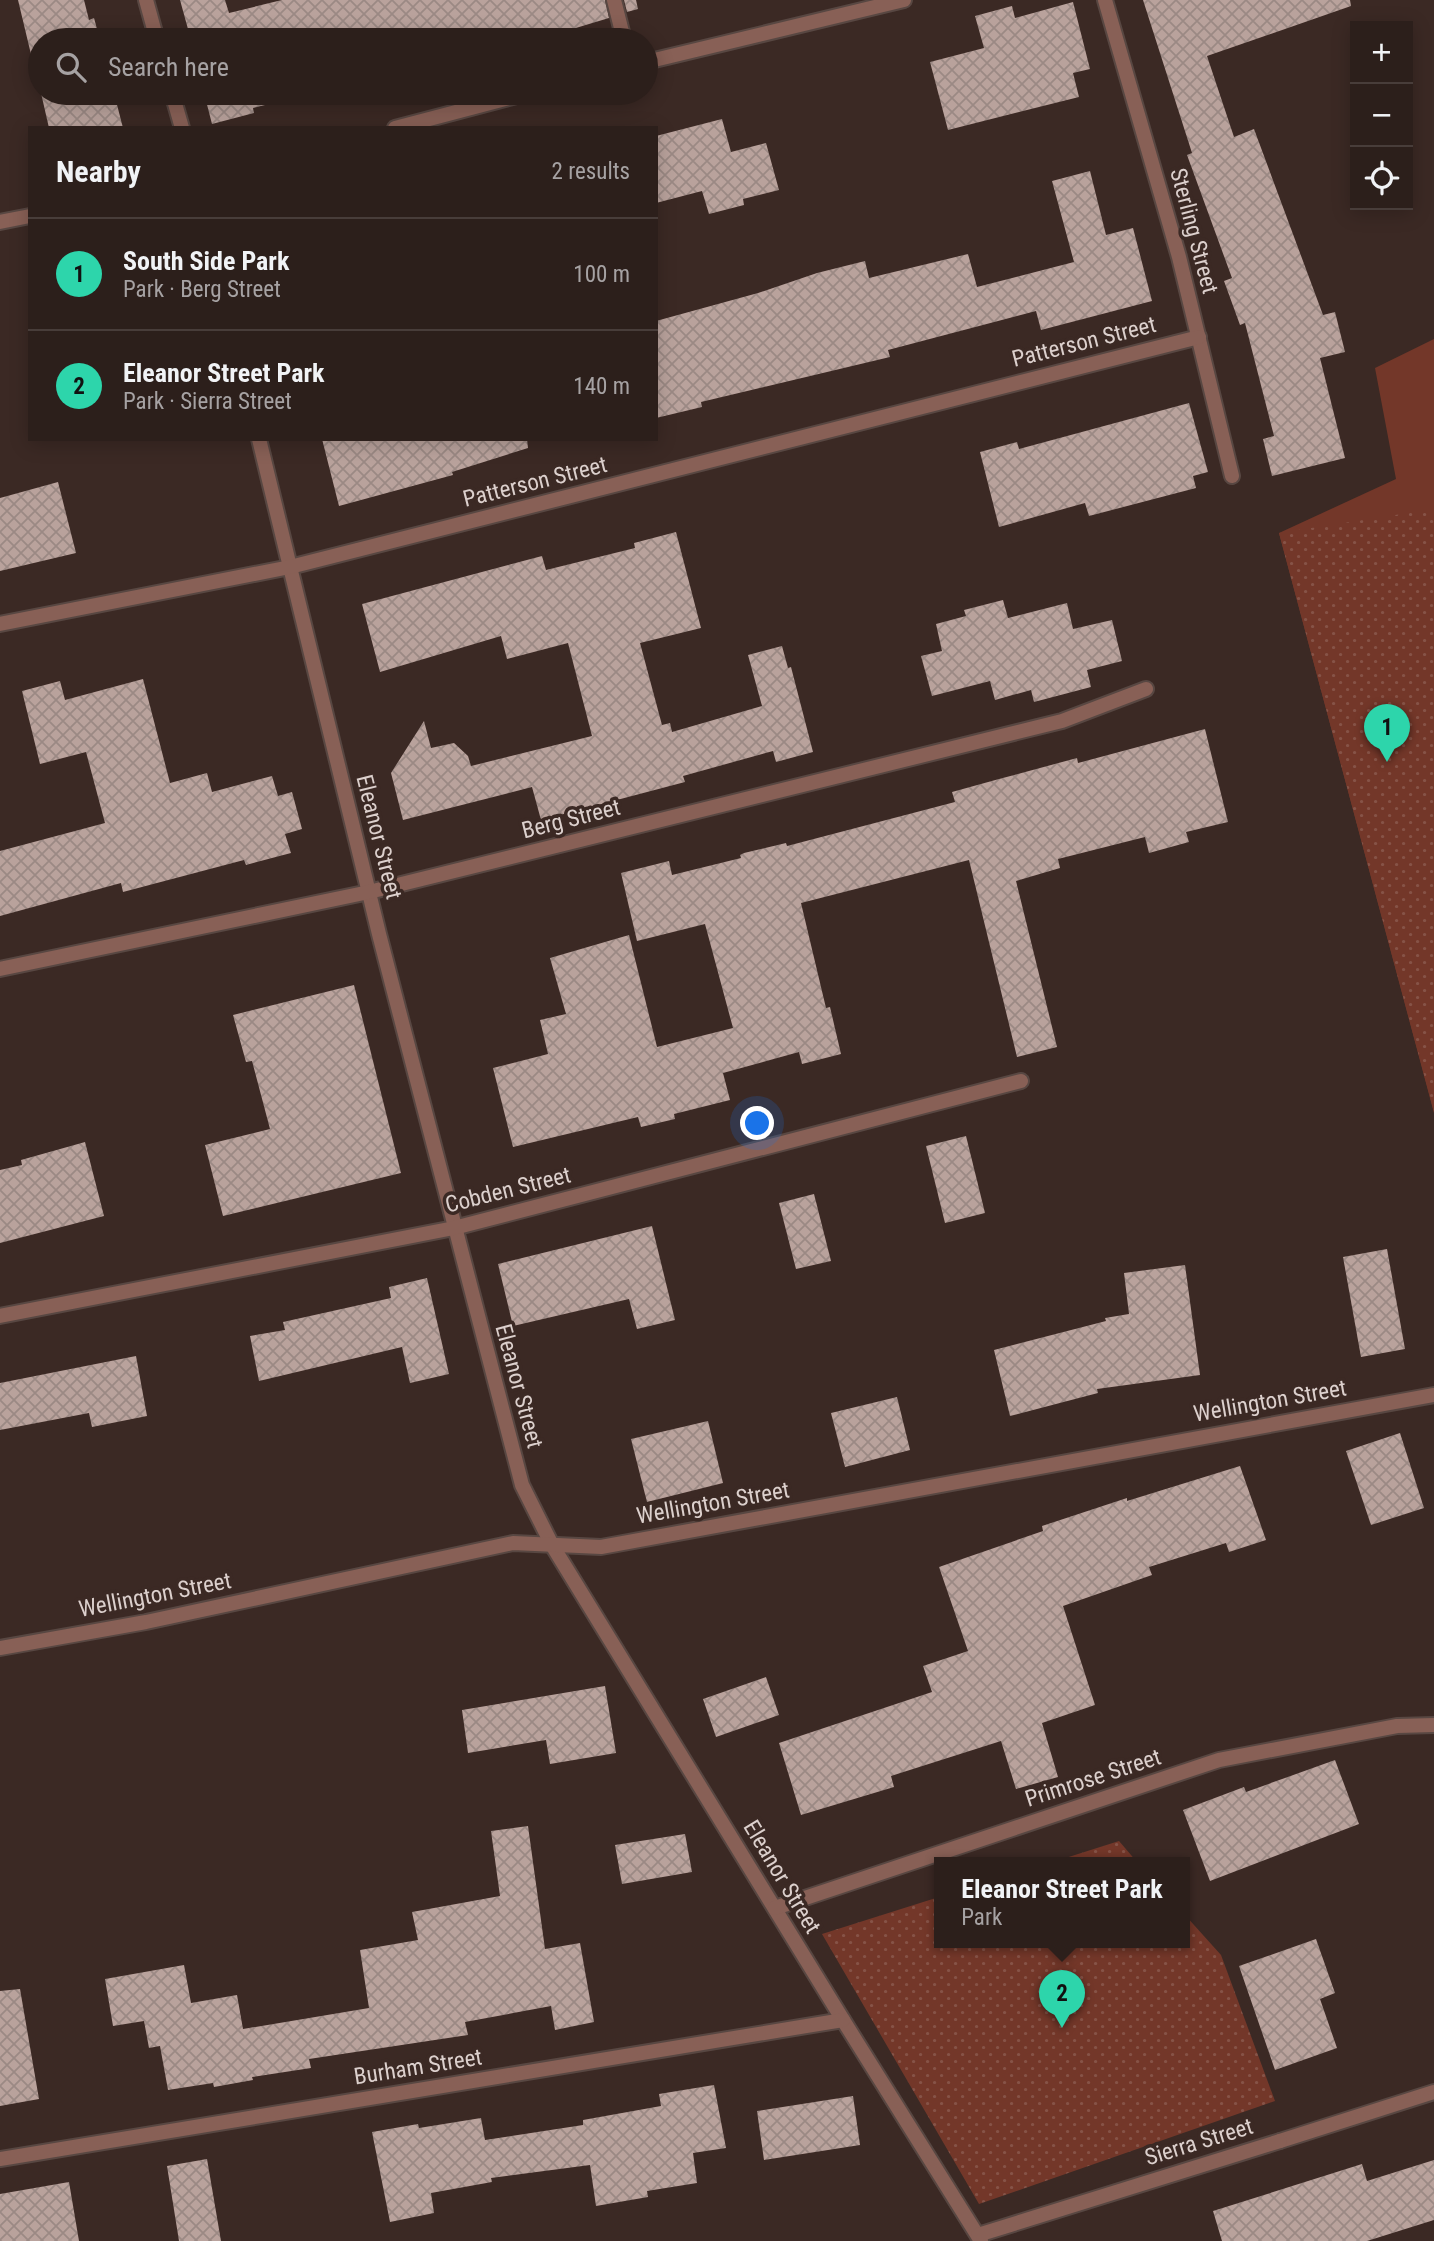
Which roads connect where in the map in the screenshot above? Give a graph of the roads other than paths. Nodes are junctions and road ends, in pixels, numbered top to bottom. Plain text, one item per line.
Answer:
1 (146, 0) edge
2 (614, 0) edge
3 (904, 0) edge
4 (1105, 0) edge
5 (154, 28) edge
6 (621, 28) edge
7 (658, 59) edge
8 (175, 105) edge
9 (482, 105) edge
10 (181, 126) edge
11 (403, 126) edge
12 (28, 216) edge
13 (0, 222) edge
14 (1199, 337) junction
15 (259, 441) edge
16 (1232, 476) dead end
17 (290, 567) junction
18 (0, 624) edge
19 (1146, 690) dead end
20 (369, 892) junction
21 (0, 969) edge
22 (1021, 1081) dead end
23 (454, 1228) junction
24 (0, 1316) edge
25 (1434, 1395) edge
26 (552, 1545) junction
27 (0, 1648) edge
28 (1434, 1725) edge
29 (775, 1908) junction
30 (843, 2020) junction
31 (1434, 2092) edge
32 (0, 2159) edge
33 (980, 2238) edge

1 - 5 street
2 - 6 street
3 - 7 street
4 - 14 street, Sterling Street
8 - 10 street
9 - 11 street
12 - 13 street
14 - 16 street, Sterling Street
14 - 17 street, Patterson Street
15 - 17 street, Eleanor Street
17 - 18 street, Patterson Street
17 - 20 street, Eleanor Street
19 - 20 street, Berg Street
20 - 21 street, Berg Street
20 - 23 street, Eleanor Street
22 - 23 street, Cobden Street
23 - 24 street, Cobden Street
23 - 26 street, Eleanor Street
25 - 26 street, Wellington Street
26 - 27 street, Wellington Street
26 - 29 street, Eleanor Street
28 - 29 street, Primrose Street
29 - 30 street, Eleanor Street
30 - 32 street, Burham Street
30 - 33 street, Eleanor Street
31 - 33 street, Sierra Street

